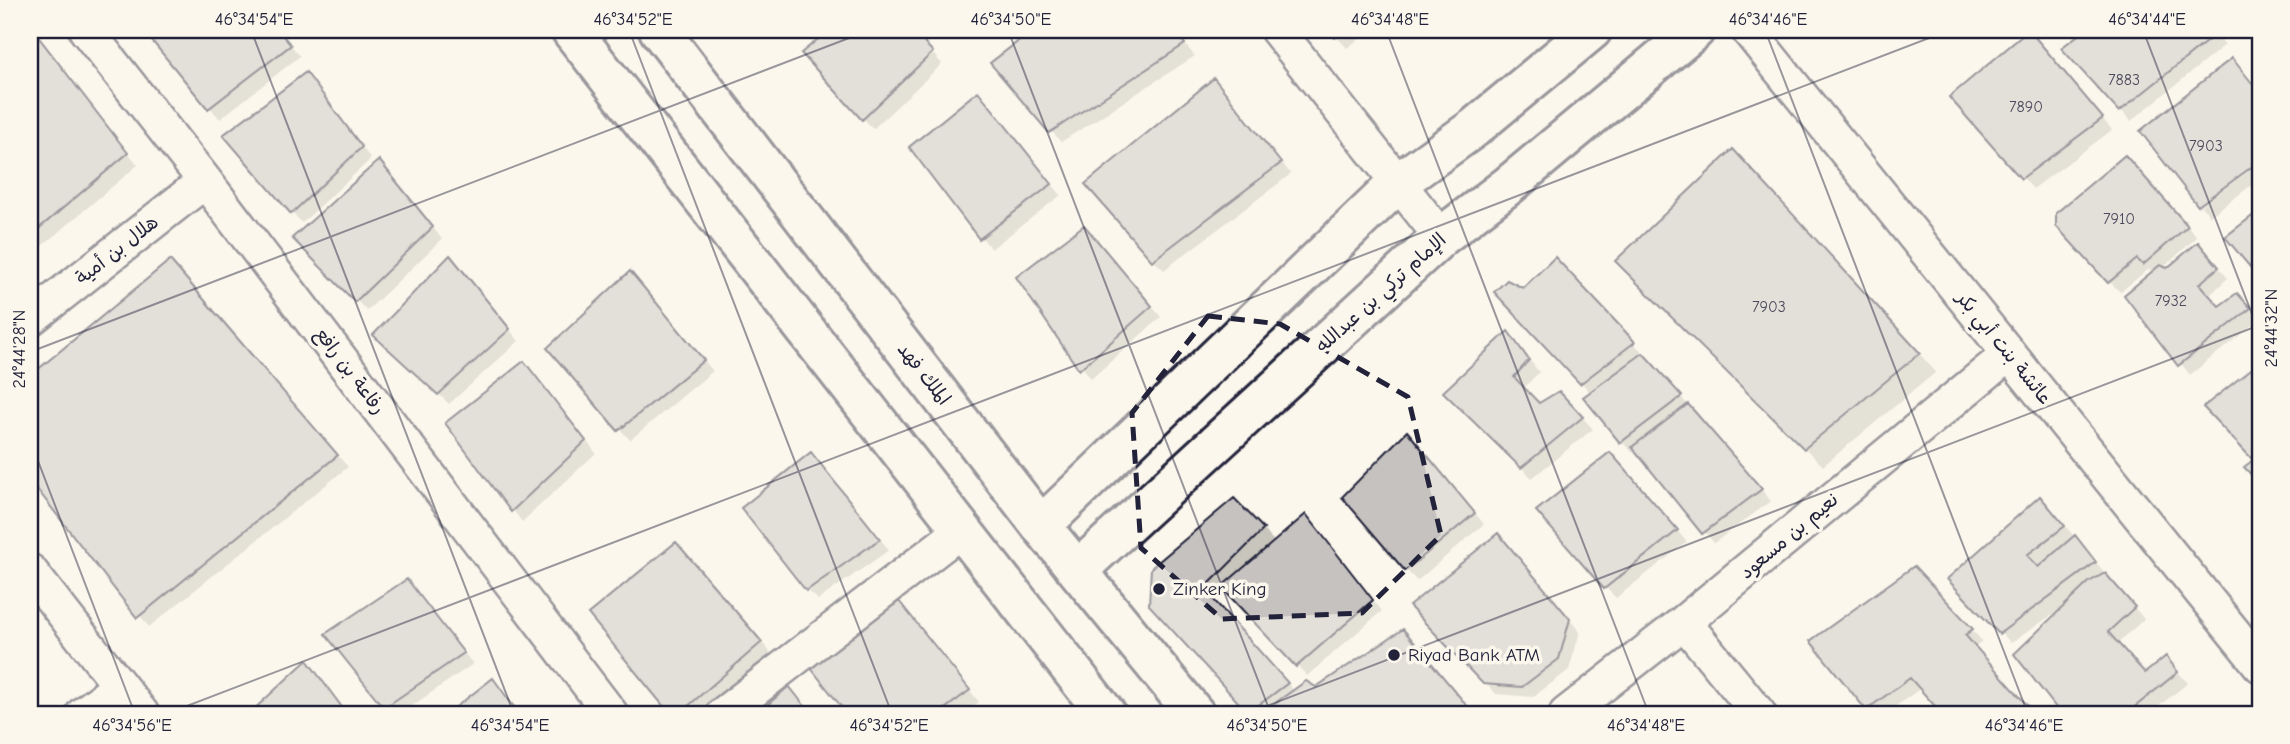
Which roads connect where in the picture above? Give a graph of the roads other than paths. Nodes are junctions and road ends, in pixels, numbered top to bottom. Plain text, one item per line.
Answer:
1 (86, 30) edge
2 (571, 30) edge
3 (659, 30) edge
4 (1277, 30) edge
5 (1592, 30) edge
6 (1695, 30) edge
7 (1748, 30) edge
8 (205, 181) junction
9 (1399, 182) junction
10 (1441, 237) junction
11 (30, 319) edge
12 (2009, 354) junction
13 (1041, 526) junction
14 (962, 530) junction
15 (1079, 569) junction
16 (30, 571) edge
17 (1684, 622) junction
18 (2260, 665) edge
19 (120, 686) junction
20 (83, 714) edge
21 (142, 714) edge
22 (611, 714) edge
23 (723, 714) edge
24 (1106, 714) edge
25 (1195, 714) edge
26 (1566, 714) edge
27 (1759, 714) edge

1 - 8 street, رفاعة بن رافع
2 - 14 street
3 - 13 street, الملك فهد
4 - 9 street
5 - 9 street
6 - 10 street, الإمام تركي بن عبدالله
7 - 12 street, عائشة بنت أبي بكر
8 - 11 street, هلال بن أمية
8 - 22 street, رفاعة بن رافع
9 - 10 street
9 - 13 street
10 - 15 street, الإمام تركي بن عبدالله
12 - 17 street, نعيم بن مسعود
12 - 18 street, عائشة بنت أبي بكر
13 - 15 street, الملك فهد
14 - 23 street
14 - 24 street
15 - 25 street, الملك فهد
16 - 19 street
17 - 26 street, نعيم بن مسعود
17 - 27 street
19 - 20 street
19 - 21 street

